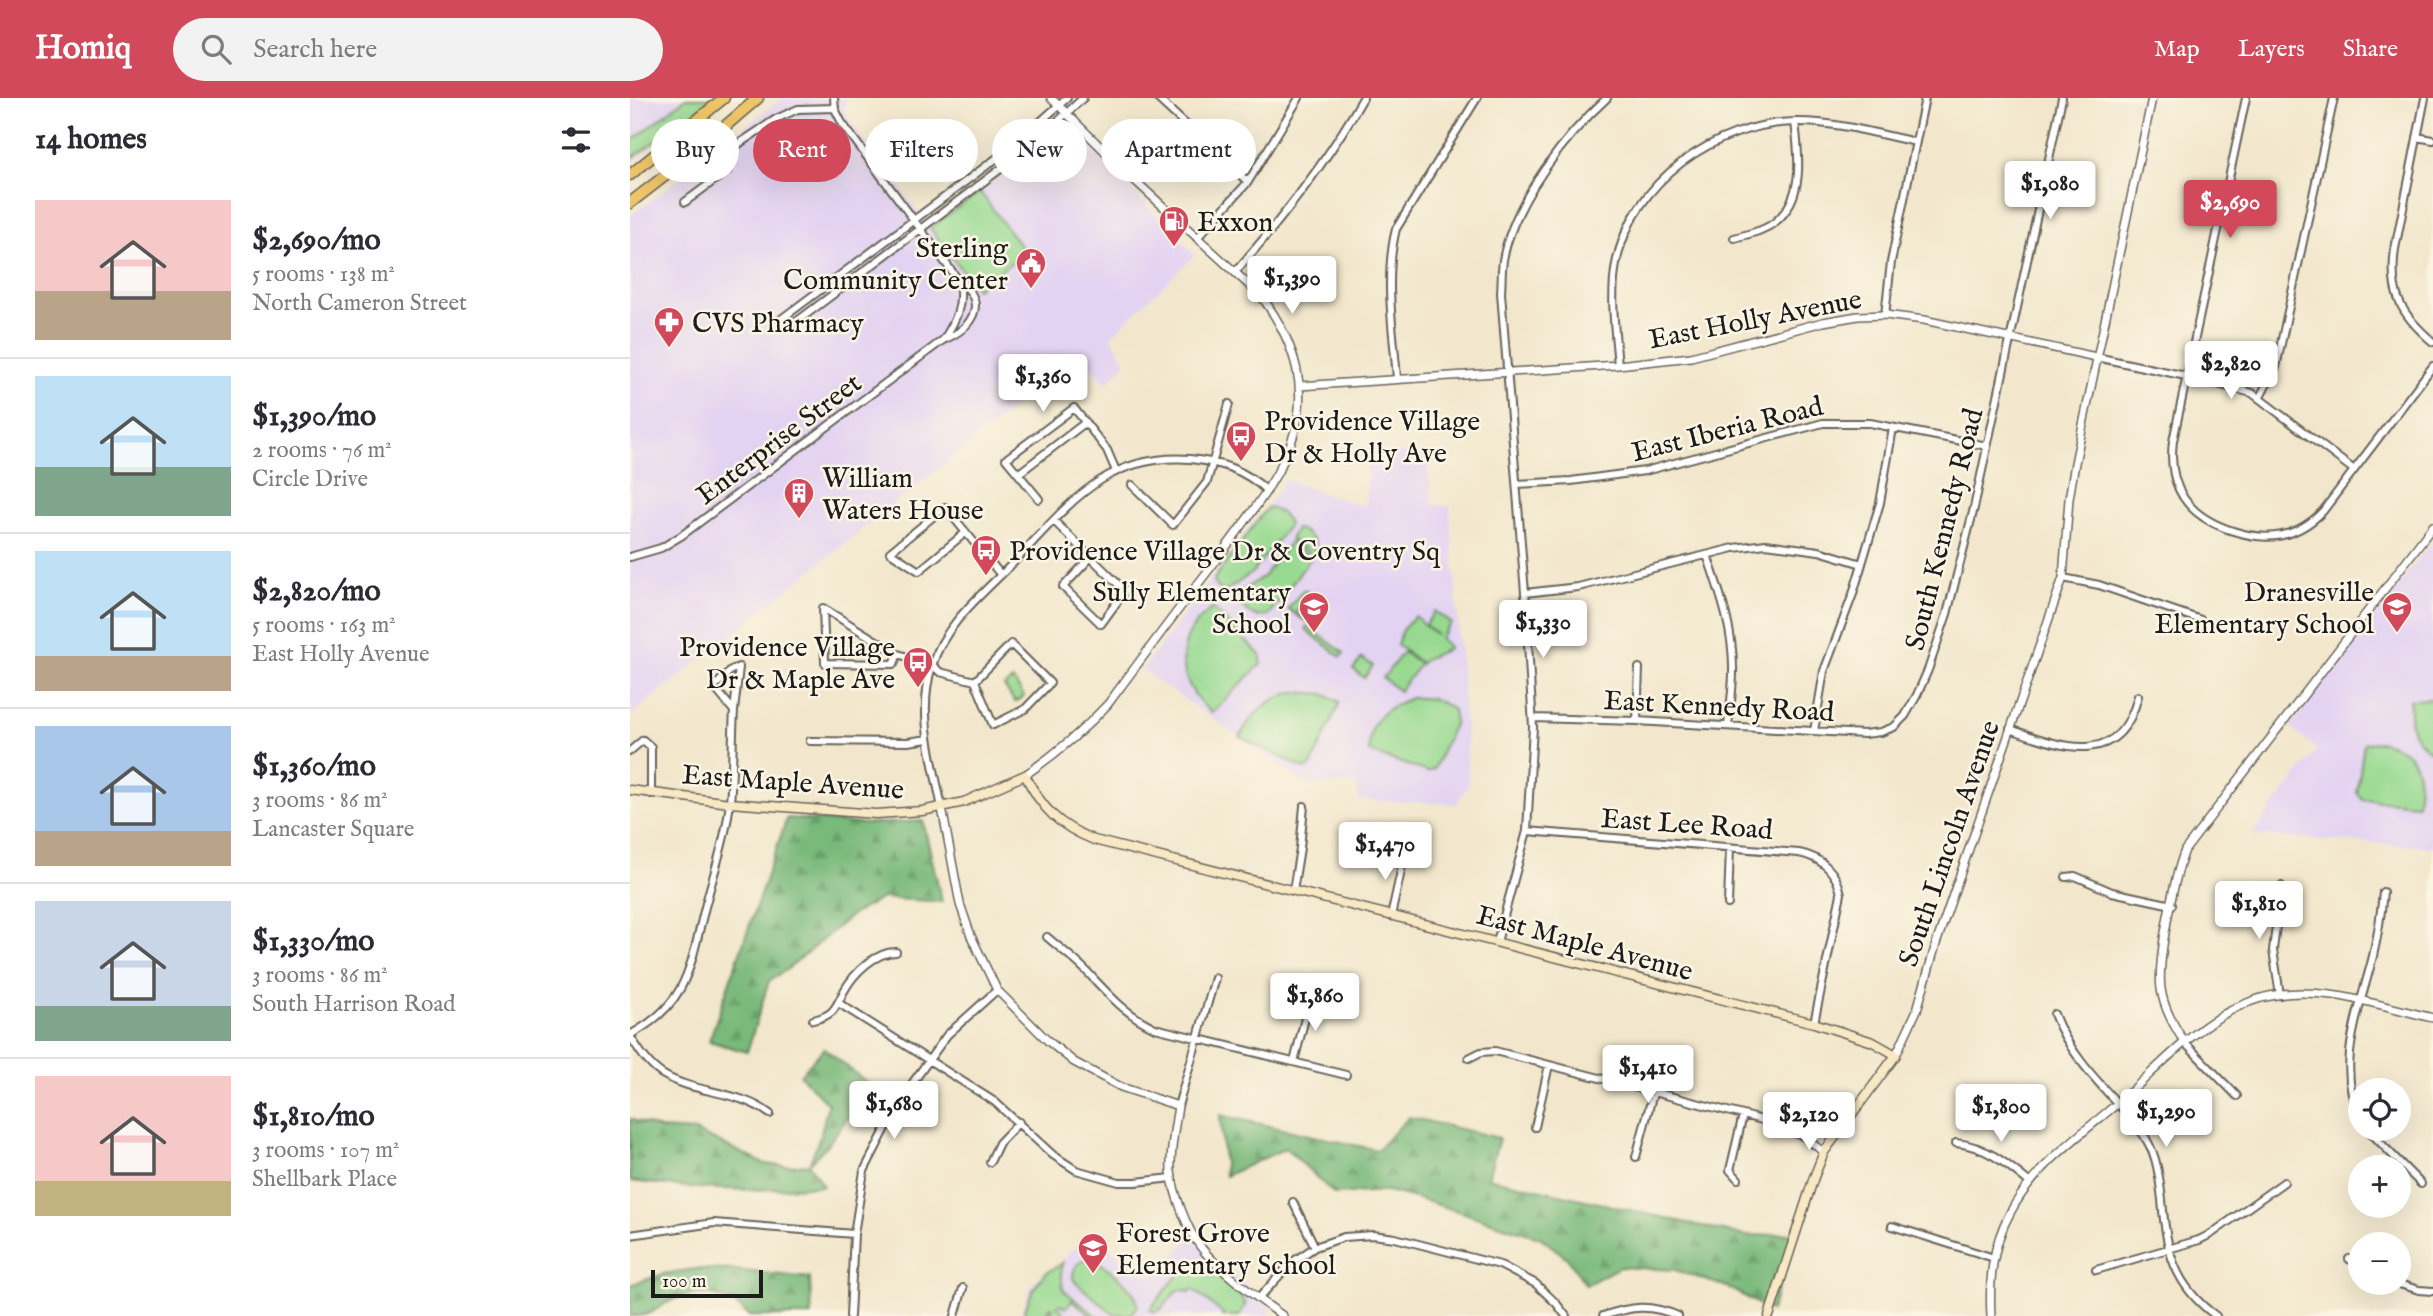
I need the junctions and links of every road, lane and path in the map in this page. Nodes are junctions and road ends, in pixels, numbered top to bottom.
1 (724, 98) edge
2 (758, 98) edge
3 (834, 98) edge
4 (1051, 98) edge
5 (1067, 98) edge
6 (1083, 98) edge
7 (1298, 98) edge
8 (1363, 98) edge
9 (1477, 98) edge
10 (1607, 98) edge
11 (1925, 98) edge
12 (2062, 98) edge
13 (2152, 98) edge
14 (2246, 98) edge
15 (2334, 98) edge
16 (2425, 98) edge
17 (1161, 99) edge
18 (1059, 106) junction
19 (835, 108) junction
20 (1066, 114) junction
21 (1179, 119) edge
22 (1795, 122) junction
23 (2417, 137) junction
24 (2433, 140) edge
25 (1916, 142) junction
26 (1256, 169) edge
27 (630, 175) edge
28 (1248, 182) edge
29 (685, 202) dead end
30 (630, 203) edge
31 (914, 219) junction
32 (922, 230) junction
33 (1197, 238) junction
34 (1734, 238) dead end
35 (1236, 271) junction
36 (959, 281) junction
37 (1885, 315) junction
38 (780, 320) dead end
39 (788, 328) dead end
40 (2011, 339) junction
41 (943, 340) junction
42 (2433, 342) edge
43 (2096, 357) junction
44 (1618, 365) junction
45 (2433, 366) edge
46 (1508, 370) junction
47 (2186, 376) junction
48 (1397, 379) junction
49 (1299, 386) junction
50 (2260, 397) junction
51 (1228, 404) dead end
52 (1086, 422) junction
53 (1893, 428) junction
54 (1987, 446) junction
55 (1213, 462) junction
56 (2354, 470) junction
57 (1116, 471) junction
58 (1018, 474) junction
59 (1517, 484) junction
60 (1132, 485) dead end
61 (1267, 491) junction
62 (1038, 499) dead end
63 (1054, 521) junction
64 (2433, 526) edge
65 (965, 533) junction
66 (1707, 555) junction
67 (630, 556) edge
68 (1091, 557) junction
69 (1862, 564) junction
70 (1001, 575) junction
71 (2063, 578) junction
72 (1525, 593) junction
73 (2201, 620) dead end
74 (898, 654) junction
75 (932, 665) junction
76 (1639, 668) dead end
77 (975, 681) junction
78 (2138, 696) dead end
79 (734, 711) junction
80 (1533, 718) junction
81 (1637, 721) junction
82 (1899, 722) joint
83 (1728, 726) junction
84 (2010, 729) junction
85 (1814, 731) junction
86 (928, 739) junction
87 (810, 741) dead end
88 (630, 751) edge
89 (1025, 775) junction
90 (630, 790) edge
91 (651, 794) junction
92 (730, 803) junction
93 (1304, 806) dead end
94 (942, 808) junction
95 (1527, 831) junction
96 (1730, 847) junction
97 (1405, 853) dead end
98 (2066, 877) dead end
99 (2281, 886) dead end
100 (1293, 891) junction
101 (2383, 892) dead end
102 (1728, 904) dead end
103 (2172, 905) junction
104 (1391, 916) junction
105 (1047, 937) dead end
106 (1497, 942) junction
107 (896, 951) dead end
108 (1214, 978) dead end
109 (997, 990) junction
110 (2280, 995) junction
111 (1310, 998) dead end
112 (2361, 1000) junction
113 (840, 1004) junction
114 (2054, 1014) dead end
115 (2433, 1018) edge
116 (813, 1020) dead end
117 (1814, 1023) junction
118 (630, 1036) edge
119 (1197, 1039) junction
120 (2185, 1043) junction
121 (1896, 1055) junction
122 (1469, 1058) dead end
123 (930, 1061) junction
124 (1294, 1062) junction
125 (1549, 1065) junction
126 (1346, 1075) dead end
127 (2348, 1078) edge
128 (1653, 1093) junction
129 (2237, 1096) dead end
130 (2118, 1103) junction
131 (1178, 1106) junction
132 (770, 1114) dead end
133 (1742, 1115) junction
134 (1019, 1122) junction
135 (1535, 1127) dead end
136 (2379, 1141) edge
137 (1956, 1143) dead end
138 (1824, 1152) junction
139 (1636, 1157) dead end
140 (990, 1161) dead end
141 (1172, 1178) junction
142 (1738, 1179) dead end
143 (2284, 1182) dead end
144 (2030, 1183) junction
145 (2421, 1184) dead end
146 (1293, 1202) dead end
147 (1892, 1226) dead end
148 (854, 1234) junction
149 (630, 1235) edge
150 (1315, 1247) junction
151 (2168, 1249) junction
152 (1994, 1258) junction
153 (2096, 1270) dead end
154 (963, 1288) dead end
155 (2411, 1288) edge
156 (2433, 1291) edge
157 (1259, 1297) junction
158 (850, 1316) edge
159 (955, 1316) edge
160 (1283, 1316) edge
161 (1566, 1316) edge
162 (1603, 1316) edge
163 (1678, 1316) edge
164 (1769, 1316) edge
165 (1991, 1316) edge
166 (2216, 1316) edge

1 - 27 main road
2 - 30 main road
3 - 19 street
4 - 18 street
5 - 18 street
6 - 20 street
7 - 26 street
8 - 35 street
9 - 48 street
10 - 46 street
11 - 25 street
12 - 40 street, South Kennedy Road
13 - 43 street, South Lincoln Avenue
14 - 47 street
15 - 50 street
16 - 23 street
17 - 21 street
18 - 20 street
18 - 31 street
19 - 29 street
19 - 31 street, Enterprise Street
20 - 32 street
20 - 33 street
22 - 25 street
22 - 34 street
22 - 44 street
23 - 24 street
23 - 42 street
25 - 37 street
28 - 33 street
31 - 32 street, Enterprise Street
31 - 38 street
32 - 36 street, Enterprise Street
32 - 39 street
33 - 35 street
35 - 49 street
36 - 41 street, Enterprise Street
36 - 41 street, Enterprise Street
37 - 40 street, East Holly Avenue
37 - 44 street, East Holly Avenue
40 - 43 street, East Holly Avenue
40 - 54 street, South Kennedy Road
41 - 67 street, Enterprise Street
43 - 47 street, East Holly Avenue
43 - 71 street, South Lincoln Avenue
44 - 46 street, East Holly Avenue
45 - 56 street
46 - 48 street, East Holly Avenue
46 - 59 street
47 - 50 street, East Holly Avenue
47 - 56 street
48 - 49 street, East Holly Avenue
49 - 61 street
50 - 56 street, East Holly Avenue
51 - 55 street
52 - 57 street
52 - 58 street
52 - 58 street
53 - 54 street, East Iberia Road
53 - 59 street, East Iberia Road
53 - 69 street
54 - 82 street, South Kennedy Road
55 - 57 street
55 - 60 street
55 - 61 street
57 - 63 street
58 - 62 street
59 - 72 street
61 - 89 street
63 - 68 street
63 - 70 street
64 - 103 street
65 - 65 street
65 - 70 street
66 - 69 street
66 - 72 street
66 - 83 street
68 - 68 street
69 - 85 street
70 - 75 street
71 - 73 street
71 - 84 street, South Lincoln Avenue
72 - 80 street
74 - 74 street
74 - 75 street
75 - 77 street
75 - 86 street
76 - 81 street
77 - 77 street
78 - 84 street
79 - 79 street
79 - 92 street
80 - 81 street, East Kennedy Road
80 - 95 street
81 - 83 street, East Kennedy Road
82 - 85 street, East Kennedy Road
83 - 85 street, East Kennedy Road
84 - 121 street, South Lincoln Avenue
86 - 87 street
86 - 94 street
88 - 91 street
89 - 94 main road, East Maple Avenue
89 - 100 main road, East Maple Avenue
90 - 91 main road, East Maple Avenue
91 - 92 main road, East Maple Avenue
92 - 94 main road, East Maple Avenue
92 - 118 street
93 - 100 street
94 - 109 street
95 - 96 street, East Lee Road
95 - 106 street
96 - 102 street
96 - 117 street, East Lee Road
97 - 104 street
98 - 103 street
99 - 110 street
100 - 104 main road, East Maple Avenue
101 - 112 street
103 - 120 street
104 - 106 main road, East Maple Avenue
105 - 119 street
106 - 117 main road, East Maple Avenue
107 - 113 street
108 - 119 street
109 - 123 street
109 - 131 street
110 - 112 street
110 - 120 street
111 - 124 street
112 - 115 street
112 - 127 street
113 - 116 street
113 - 123 street
114 - 130 street
117 - 121 main road, East Maple Avenue
118 - 132 street
119 - 124 street
119 - 131 street
120 - 129 street
120 - 130 street
121 - 138 main road, South Lincoln Avenue
122 - 125 street
123 - 134 street
123 - 148 street
124 - 126 street
125 - 128 street
125 - 135 street
128 - 133 street
128 - 139 street
130 - 144 street
130 - 151 street
131 - 141 street
133 - 138 street
133 - 142 street
134 - 140 street
134 - 141 street
136 - 145 street
137 - 144 street
138 - 164 main road, South Lincoln Avenue
141 - 157 street
143 - 151 street
144 - 152 street
146 - 150 street
147 - 152 street
148 - 149 street
148 - 158 street
150 - 157 street
150 - 161 street
151 - 153 street
151 - 166 street
152 - 165 street
154 - 159 street
155 - 156 street
157 - 160 street
162 - 163 street

